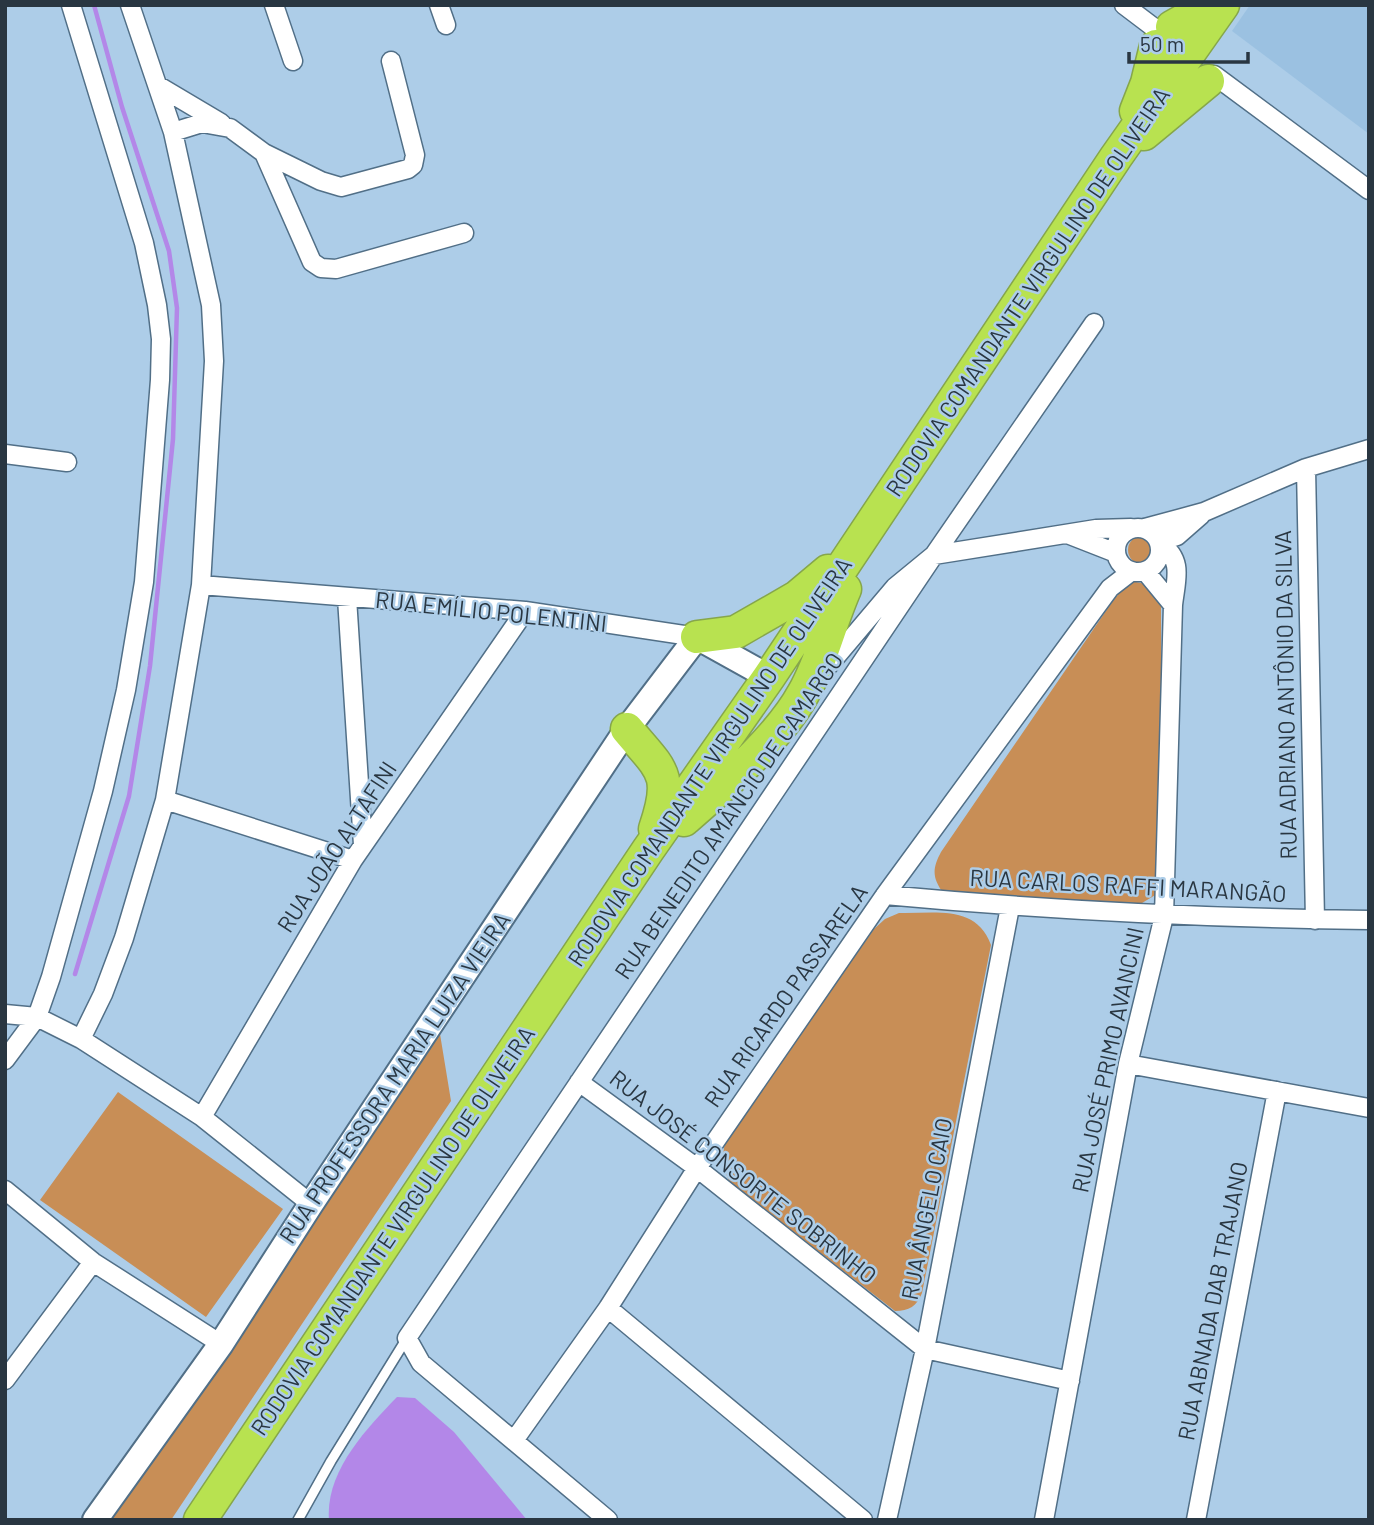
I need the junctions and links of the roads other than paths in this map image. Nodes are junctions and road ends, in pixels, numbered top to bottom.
1 (71, 5) edge
2 (130, 5) edge
3 (274, 5) edge
4 (439, 5) edge
5 (1124, 5) edge
6 (1223, 5) edge
7 (1229, 5) edge
8 (446, 25) dead end
9 (1163, 35) junction
10 (1211, 50) edge
11 (293, 61) dead end
12 (391, 61) dead end
13 (1173, 75) junction
14 (157, 85) junction
15 (230, 128) junction
16 (173, 132) junction
17 (264, 153) junction
18 (1116, 158) junction
19 (1369, 190) edge
20 (464, 233) dead end
21 (1094, 323) dead end
22 (1369, 449) edge
23 (5, 454) edge
24 (67, 462) dead end
25 (1306, 468) junction
26 (1204, 512) junction
27 (873, 524) junction
28 (1138, 528) junction
29 (1070, 535) junction
30 (1160, 543) junction
31 (933, 555) junction
32 (1116, 555) junction
33 (1139, 571) junction
34 (201, 585) junction
35 (1110, 588) junction
36 (346, 598) junction
37 (1173, 605) junction
38 (525, 611) junction
39 (697, 637) junction
40 (769, 677) junction
41 (802, 696) junction
42 (627, 729) junction
43 (165, 800) junction
44 (363, 845) junction
45 (648, 850) junction
46 (353, 860) junction
47 (886, 895) junction
48 (1010, 907) junction
49 (1164, 916) junction
50 (1315, 920) junction
51 (1369, 920) edge
52 (5, 1014) edge
53 (37, 1017) junction
54 (81, 1040) junction
55 (5, 1060) edge
56 (1128, 1064) junction
57 (579, 1082) junction
58 (1278, 1091) junction
59 (1369, 1108) edge
60 (202, 1117) junction
61 (697, 1168) junction
62 (5, 1190) edge
63 (311, 1204) junction
64 (93, 1262) junction
65 (608, 1308) junction
66 (407, 1338) junction
67 (221, 1344) junction
68 (925, 1349) junction
69 (5, 1380) edge
70 (1070, 1381) junction
71 (515, 1440) junction
72 (237, 1464) junction
73 (95, 1520) edge
74 (192, 1520) edge
75 (200, 1520) edge
76 (205, 1520) edge
77 (298, 1520) edge
78 (608, 1520) edge
79 (863, 1520) edge
80 (887, 1520) edge
81 (1044, 1520) edge
82 (1196, 1520) edge

1 - 53 street
2 - 14 street
3 - 11 street
4 - 8 street
5 - 9 street
6 - 10 highway, RODOVIA COMANDANTE VIRGULINO DE OLIVEIRA
7 - 10 highway
9 - 10 highway
9 - 13 street
9 - 18 highway
10 - 13 highway, RODOVIA COMANDANTE VIRGULINO DE OLIVEIRA
10 - 13 street
10 - 18 highway
10 - 19 street
12 - 17 street
13 - 18 highway, RODOVIA COMANDANTE VIRGULINO DE OLIVEIRA
14 - 15 street
14 - 16 street
15 - 16 street
15 - 17 street
16 - 34 street
17 - 20 street
18 - 27 highway, RODOVIA COMANDANTE VIRGULINO DE OLIVEIRA
21 - 31 street, RUA BENEDITO AMÂNCIO DE CAMARGO
22 - 25 street
23 - 24 street
25 - 26 street
25 - 50 street, RUA ADRIANO ANTÔNIO DA SILVA
26 - 28 street
26 - 30 street
27 - 39 highway
27 - 40 highway, RODOVIA COMANDANTE VIRGULINO DE OLIVEIRA
27 - 41 highway
28 - 29 street
28 - 30 street
28 - 32 street
29 - 31 street
29 - 32 street
30 - 33 street
30 - 37 street, RUA JOSÉ PRIMO AVANCINI
31 - 41 street
31 - 57 street, RUA BENEDITO AMÂNCIO DE CAMARGO
32 - 33 street
32 - 35 street, RUA RICARDO PASSARELA
33 - 35 street, RUA RICARDO PASSARELA
33 - 37 street
34 - 36 street, RUA EMÍLIO POLENTINI
34 - 43 street
35 - 47 street, RUA RICARDO PASSARELA
36 - 38 street, RUA EMÍLIO POLENTINI
36 - 44 street
37 - 49 street, RUA JOSÉ PRIMO AVANCINI
38 - 39 street, RUA EMÍLIO POLENTINI
38 - 44 street, RUA JOÃO ALTAFINI
39 - 40 street, RUA EMÍLIO POLENTINI
39 - 42 street, RUA PROFESSORA MARIA LUIZA VIEIRA
40 - 41 highway
40 - 45 highway, RODOVIA COMANDANTE VIRGULINO DE OLIVEIRA
41 - 45 highway
42 - 45 highway
42 - 63 street, RUA PROFESSORA MARIA LUIZA VIEIRA
43 - 46 street
43 - 54 street
44 - 46 street, RUA JOÃO ALTAFINI
45 - 72 highway, RODOVIA COMANDANTE VIRGULINO DE OLIVEIRA
46 - 60 street, RUA JOÃO ALTAFINI
47 - 48 street, RUA CARLOS RAFFI MARANGÃO
47 - 61 street, RUA RICARDO PASSARELA
48 - 49 street, RUA CARLOS RAFFI MARANGÃO
48 - 68 street, RUA ÂNGELO CAIO
49 - 50 street, RUA CARLOS RAFFI MARANGÃO
49 - 56 street, RUA JOSÉ PRIMO AVANCINI
50 - 51 street, RUA CARLOS RAFFI MARANGÃO
52 - 53 street
53 - 54 street
53 - 55 street
54 - 60 street
56 - 58 street
56 - 70 street, RUA JOSÉ PRIMO AVANCINI
57 - 61 street, RUA JOSÉ CONSORTE SOBRINHO
57 - 66 street, RUA BENEDITO AMÂNCIO DE CAMARGO
58 - 59 street
58 - 82 street, RUA ABNADA DAB TRAJANO
60 - 63 street
61 - 65 street, RUA RICARDO PASSARELA
61 - 68 street, RUA JOSÉ CONSORTE SOBRINHO
62 - 64 street
63 - 67 street, RUA PROFESSORA MARIA LUIZA VIEIRA
64 - 67 street
64 - 69 street
65 - 71 street, RUA RICARDO PASSARELA
65 - 79 street
66 - 71 street
66 - 77 lane
67 - 73 street, RUA PROFESSORA MARIA LUIZA VIEIRA
68 - 70 street, RUA JOSÉ CONSORTE SOBRINHO
68 - 80 street, RUA ÂNGELO CAIO
70 - 81 street, RUA JOSÉ PRIMO AVANCINI
71 - 78 street
72 - 74 highway
72 - 75 highway, RODOVIA COMANDANTE VIRGULINO DE OLIVEIRA
72 - 76 highway

